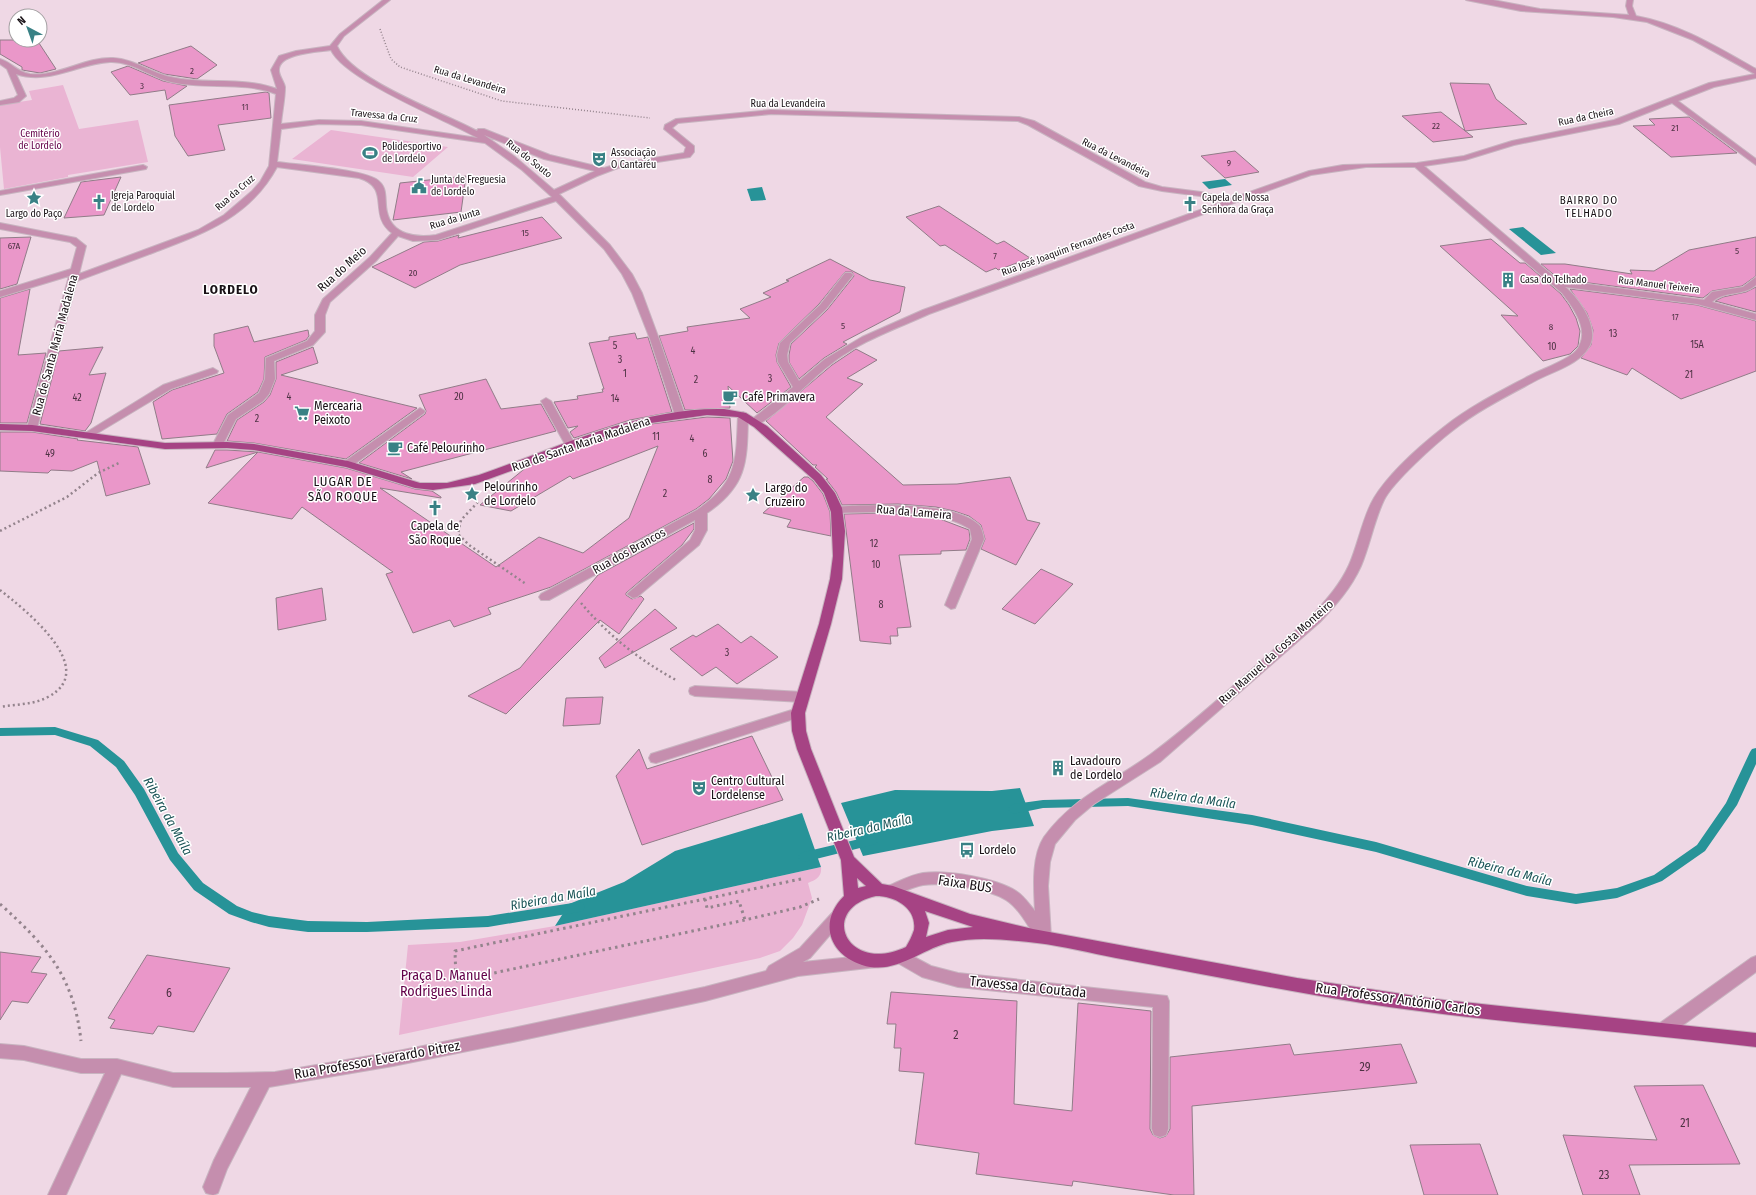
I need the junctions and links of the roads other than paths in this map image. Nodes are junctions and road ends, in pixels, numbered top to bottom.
1 (386, 0) edge
2 (1470, 0) edge
3 (1486, 0) edge
4 (1630, 0) edge
5 (1498, 4) junction
6 (1633, 17) junction
7 (333, 48) junction
8 (0, 61) edge
9 (10, 70) junction
10 (1756, 72) edge
11 (1756, 76) edge
12 (280, 93) junction
13 (1673, 100) junction
14 (0, 103) edge
15 (676, 121) joint
16 (454, 122) junction
17 (277, 127) junction
18 (489, 142) junction
19 (1756, 163) edge
20 (274, 164) junction
21 (1417, 165) junction
22 (143, 167) dead end
23 (602, 170) junction
24 (0, 193) edge
25 (556, 195) junction
26 (1230, 202) junction
27 (0, 226) edge
28 (397, 232) junction
29 (74, 275) junction
30 (848, 275) dead end
31 (1756, 280) edge
32 (1558, 283) junction
33 (0, 294) edge
34 (1706, 303) junction
35 (1756, 317) edge
36 (213, 371) dead end
37 (798, 387) junction
38 (546, 401) dead end
39 (420, 411) dead end
40 (680, 414) junction
41 (743, 415) junction
42 (755, 422) junction
43 (0, 428) edge
44 (32, 428) junction
45 (87, 435) junction
46 (217, 446) junction
47 (571, 446) junction
48 (348, 464) junction
49 (837, 510) junction
50 (701, 512) junction
51 (632, 594) dead end
52 (545, 597) road end
53 (951, 605) dead end
54 (695, 691) road end
55 (802, 697) junction
56 (798, 713) junction
57 (656, 758) dead end
58 (848, 860) junction
59 (891, 892) junction
60 (852, 898) junction
61 (836, 917) junction
62 (1043, 937) junction
63 (906, 954) junction
64 (872, 962) junction
65 (1756, 962) edge
66 (751, 981) junction
67 (1666, 1028) junction
68 (1756, 1040) edge
69 (0, 1051) edge
70 (118, 1066) junction
71 (264, 1079) junction
72 (1160, 1129) dead end
73 (212, 1187) dead end
74 (57, 1195) edge

1 - 7 street
2 - 5 street
3 - 5 street
4 - 6 street
5 - 6 street
6 - 10 street
7 - 12 street, Rua da Cruz
7 - 16 street, Rua do Souto
8 - 9 street
9 - 12 street
9 - 14 street
11 - 13 street, Rua da Cheira
12 - 17 street, Rua da Cruz
13 - 19 street
13 - 21 street, Rua da Cheira
15 - 23 street, Rua da Junta
15 - 26 street, Rua da Levandeira
16 - 18 street, Rua do Souto
16 - 23 street
17 - 18 street, Travessa da Cruz
17 - 20 street, Rua da Cruz
18 - 25 street, Rua do Souto
20 - 28 street, Rua da Junta
20 - 29 street, Rua da Cruz
21 - 26 street, Rua José Joaquim Fernandes Costa
21 - 32 street, Rua Manuel da Costa Monteiro
22 - 24 street
23 - 25 street, Rua da Junta
25 - 28 street, Rua da Junta
25 - 40 street, Rua do Souto
26 - 37 street, Rua José Joaquim Fernandes Costa
27 - 29 street, Rua de Santa Maria Madalena
28 - 46 street, Rua do Meio
29 - 33 street, Rua da Cruz
29 - 44 street, Rua de Santa Maria Madalena
30 - 37 street
31 - 34 street
32 - 34 street, Rua Manuel Teixeira
32 - 62 street, Rua Manuel da Costa Monteiro
34 - 35 street, Rua Manuel Teixeira
36 - 45 street
37 - 42 street, Rua José Joaquim Fernandes Costa
38 - 47 street
39 - 48 street
40 - 41 main road, Rua de Santa Maria Madalena
40 - 47 main road, Rua de Santa Maria Madalena
41 - 42 main road, Rua de Santa Maria Madalena
41 - 50 street, Rua dos Brancos
42 - 49 main road, Rua de Santa Maria Madalena
43 - 44 main road
44 - 45 main road, Rua de Santa Maria Madalena
45 - 46 main road, Rua de Santa Maria Madalena
46 - 48 main road, Rua de Santa Maria Madalena
47 - 48 main road, Rua de Santa Maria Madalena
49 - 53 street, Rua da Lameira
49 - 55 main road, Rua de Santa Maria Madalena
50 - 51 street
50 - 52 street, Rua dos Brancos
54 - 55 street
55 - 56 main road, Rua de Santa Maria Madalena
56 - 57 street
56 - 58 main road, Rua de Santa Maria Madalena
58 - 59 main road
58 - 60 main road
59 - 60 main road
59 - 62 main road
59 - 62 street, Faixa BUS
59 - 63 main road
60 - 61 main road
61 - 64 main road
61 - 66 street
62 - 63 main road
62 - 67 main road, Rua Professor António Carlos
63 - 64 main road
63 - 72 street, Travessa da Coutada
64 - 66 street
65 - 67 street
66 - 71 street, Rua Professor Everardo Pitrez
67 - 68 main road, Rua Professor António Carlos
69 - 70 street, Rua Professor Everardo Pitrez
70 - 71 street, Rua Professor Everardo Pitrez
70 - 74 street
71 - 73 street

